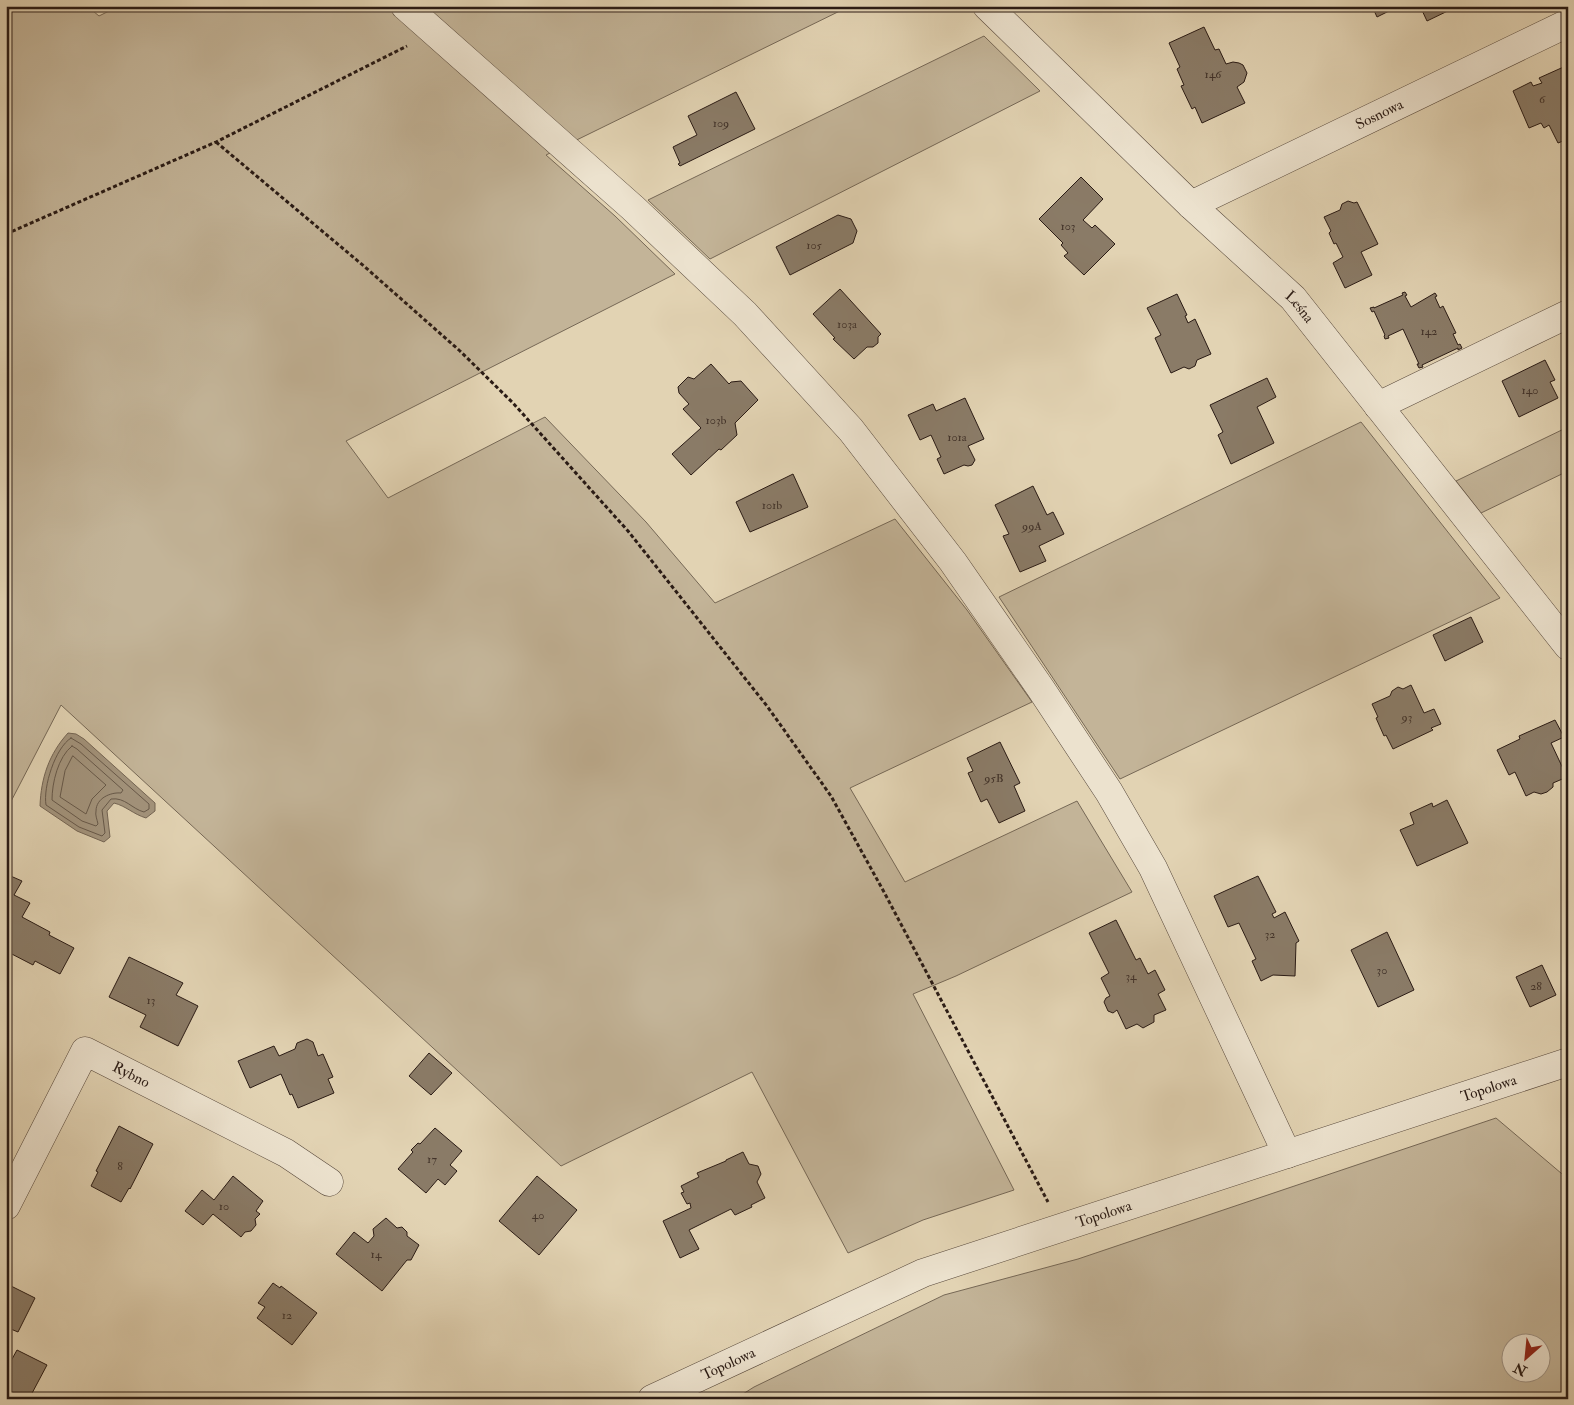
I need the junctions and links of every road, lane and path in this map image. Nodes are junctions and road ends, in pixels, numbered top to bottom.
1 (406, 6) edge
2 (987, 6) edge
3 (1568, 23) edge
4 (435, 32) junction
5 (216, 142) junction
6 (1191, 205) junction
7 (6, 234) edge
8 (1568, 314) edge
9 (1378, 406) junction
10 (1568, 646) edge
11 (1568, 1062) edge
12 (1287, 1154) junction
13 (329, 1182) dead end
14 (6, 1206) edge
15 (1061, 1228) junction
16 (652, 1399) edge

1 - 4 street
2 - 6 street, Leśna
3 - 6 street, Sosnowa
4 - 5 path
4 - 12 street
5 - 7 path
5 - 15 path
6 - 9 street, Leśna
8 - 9 street
9 - 10 street, Leśna
11 - 12 street, Topolowa
12 - 15 street, Topolowa
13 - 14 street, Rybno
15 - 16 street, Topolowa

